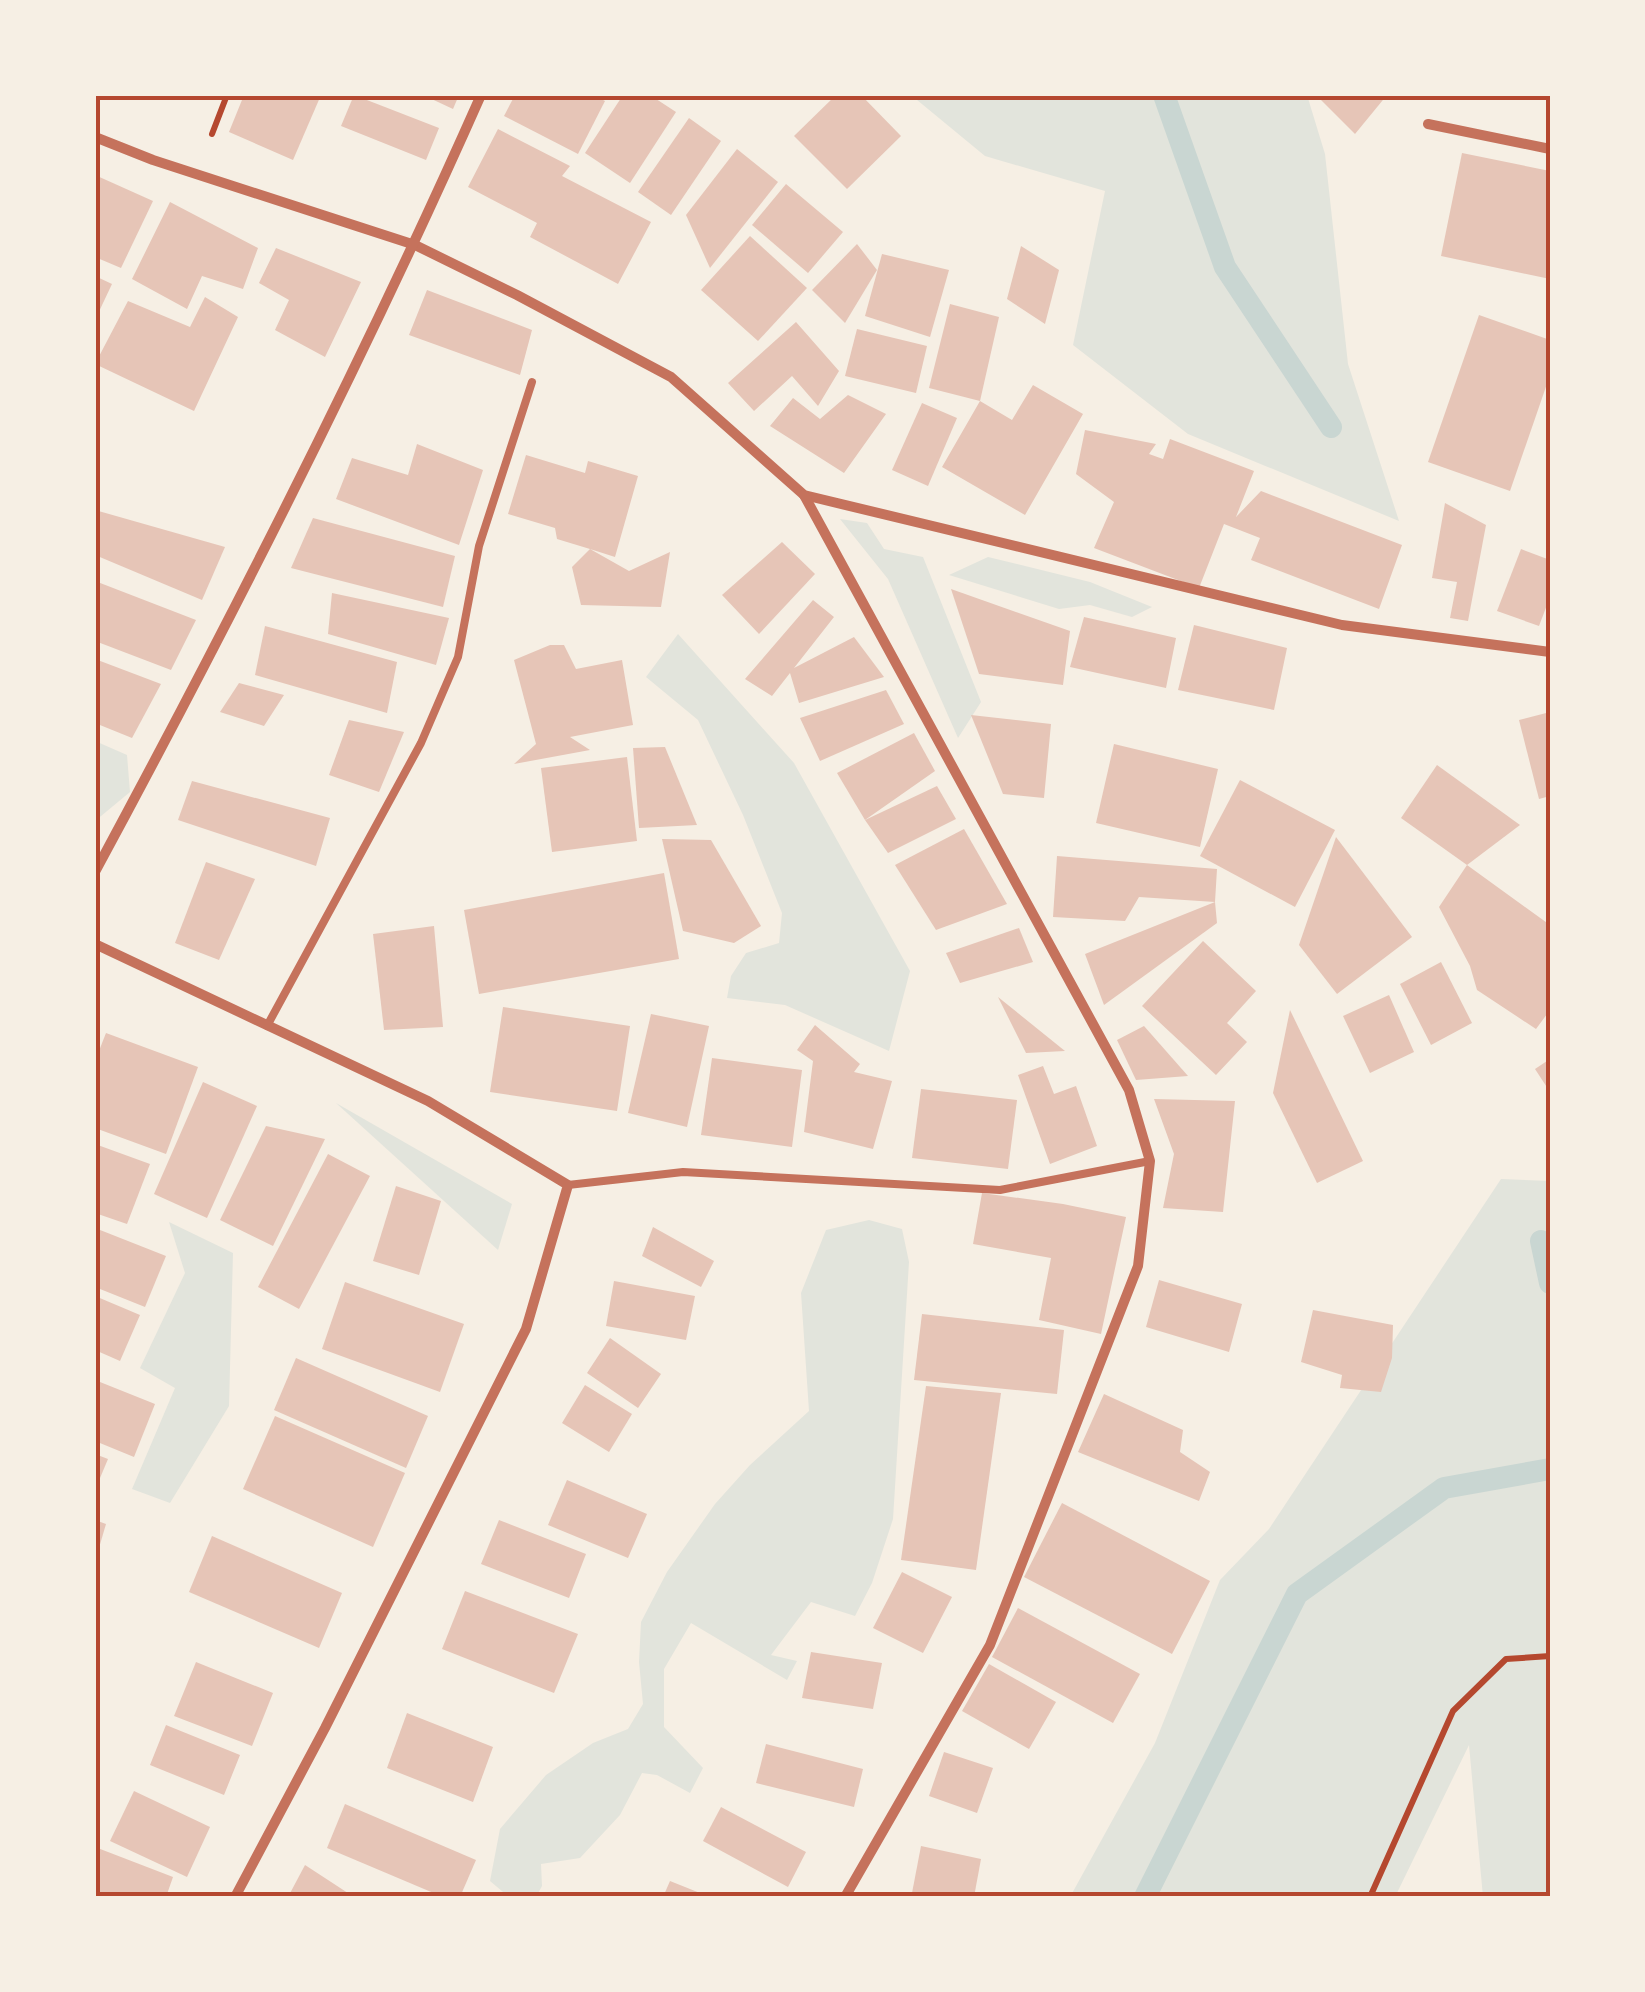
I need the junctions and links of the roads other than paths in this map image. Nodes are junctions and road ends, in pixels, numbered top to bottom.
1 (481, 95) edge
2 (1428, 124) dead end
3 (95, 137) edge
4 (1550, 148) edge
5 (414, 245) junction
6 (532, 382) dead end
7 (804, 496) junction
8 (1550, 652) edge
9 (95, 872) edge
10 (95, 944) edge
11 (267, 1026) junction
12 (1150, 1162) junction
13 (568, 1185) junction
14 (234, 1897) edge
15 (845, 1897) edge

1 - 5 street
2 - 4 street
3 - 5 street
5 - 7 street
5 - 9 street
6 - 11 lane
7 - 8 street
7 - 12 street
10 - 11 street
11 - 13 street
12 - 13 lane
12 - 15 street
13 - 14 street

